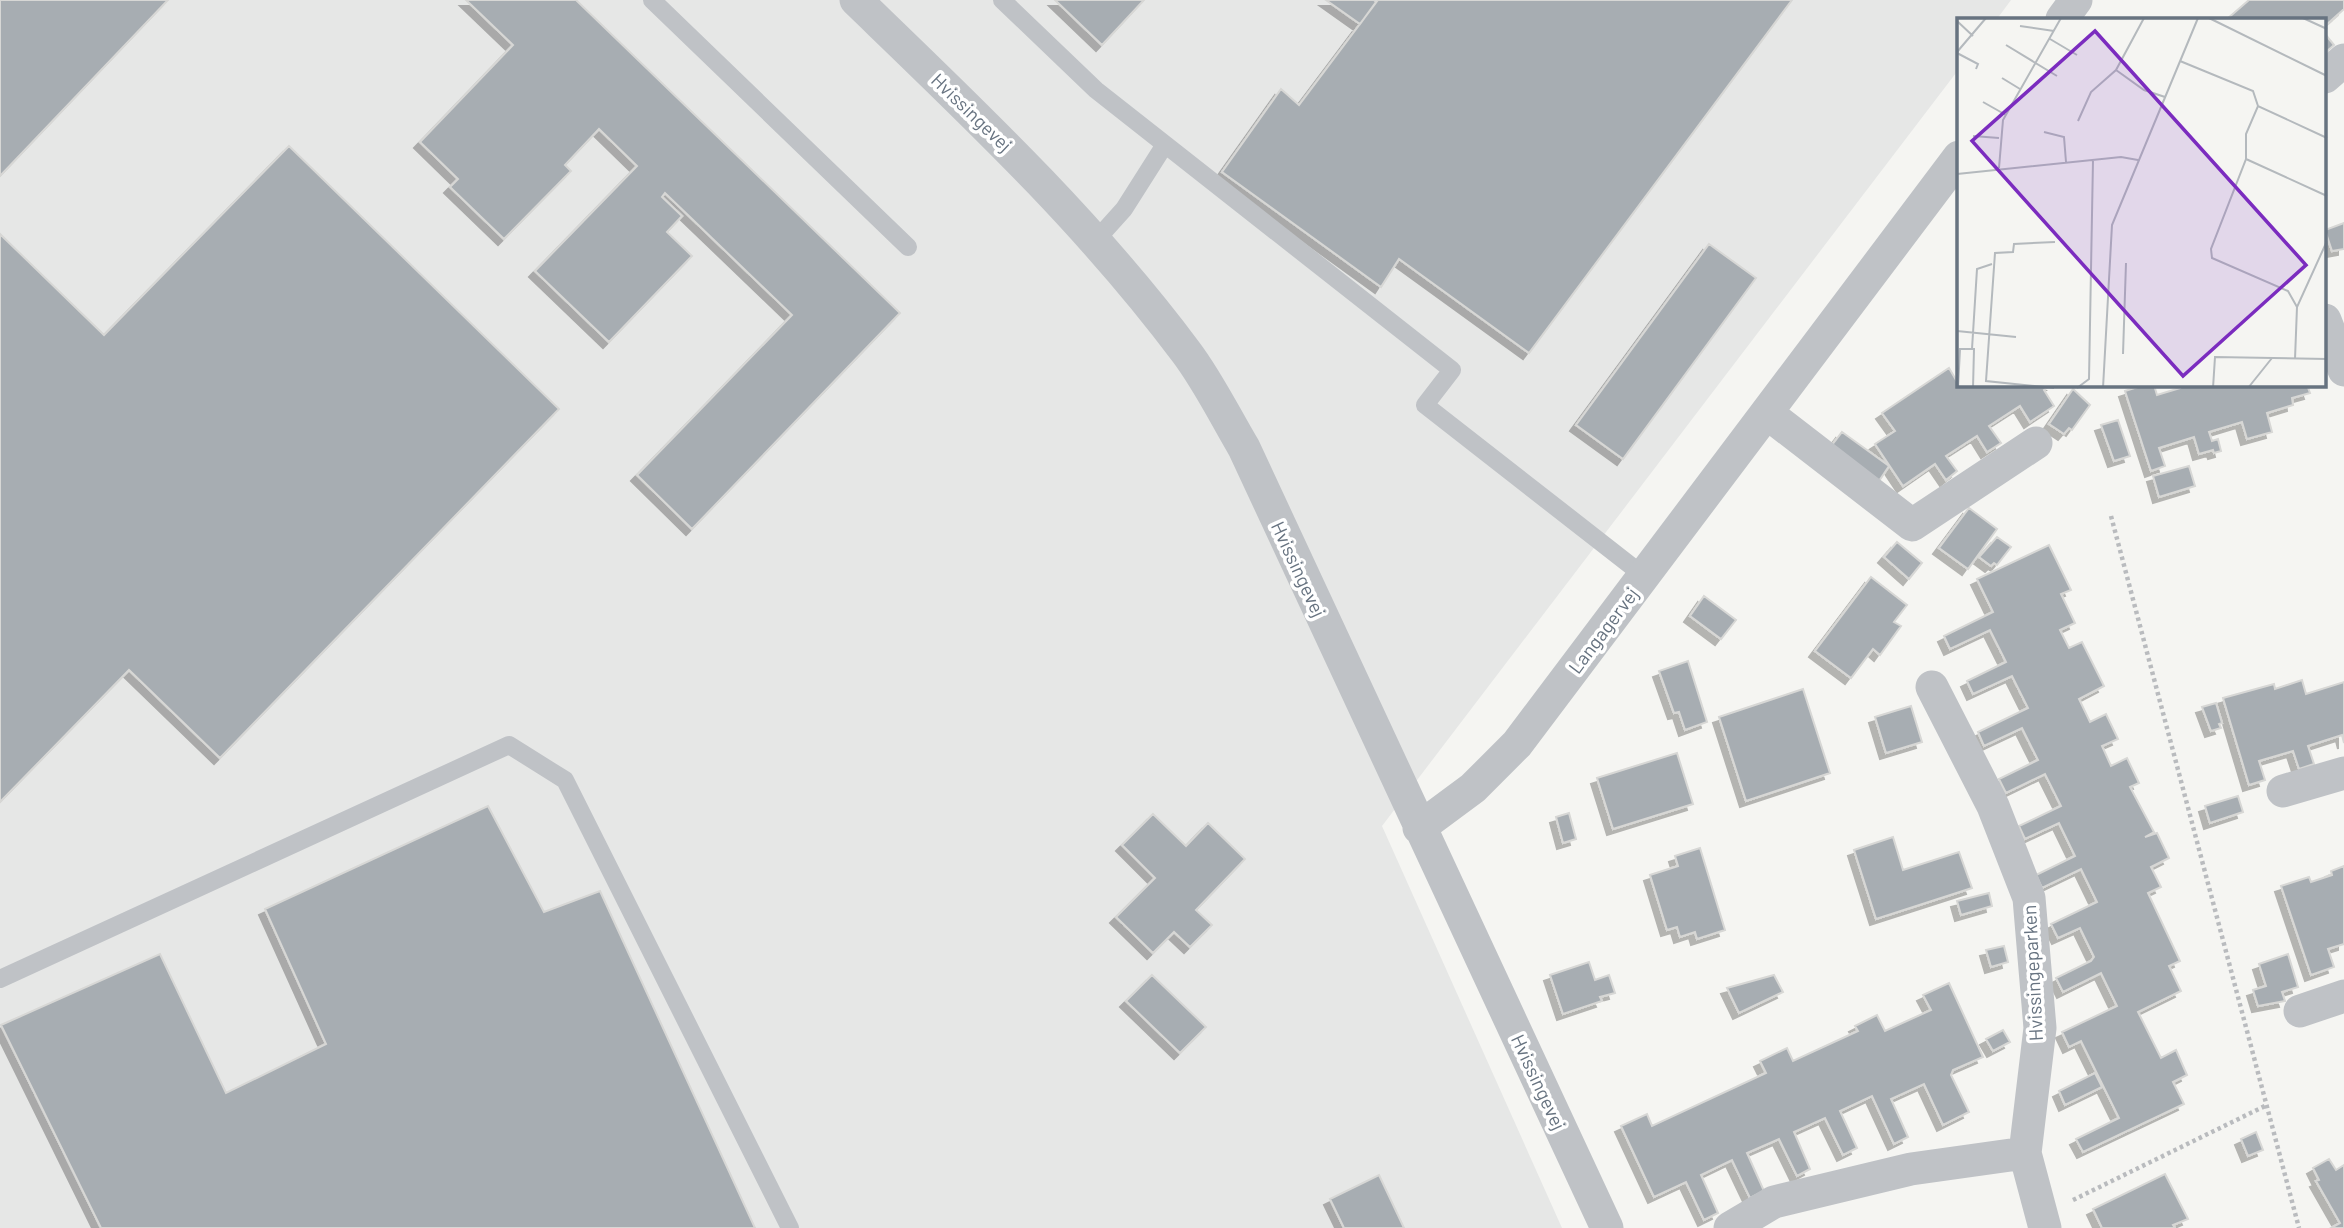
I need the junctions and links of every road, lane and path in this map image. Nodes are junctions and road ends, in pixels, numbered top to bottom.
1 (652, 0) edge
2 (856, 0) edge
3 (1003, 0) edge
4 (2076, 0) edge
5 (2064, 18) edge
6 (2344, 60) edge
7 (2326, 76) edge
8 (1164, 146) junction
9 (1957, 160) edge
10 (1097, 239) junction
11 (908, 247) dead end
12 (2344, 307) edge
13 (2326, 313) edge
14 (2326, 323) edge
15 (2344, 370) edge
16 (1767, 413) junction
17 (2036, 443) dead end
18 (2111, 516) dead end
19 (1644, 576) junction
20 (1932, 687) dead end
21 (2344, 773) edge
22 (2283, 791) dead end
23 (1419, 828) junction
24 (0, 979) edge
25 (2344, 996) edge
26 (2300, 1011) dead end
27 (2267, 1105) junction
28 (2025, 1153) junction
29 (2043, 1221) edge
30 (790, 1228) edge
31 (1608, 1228) edge
32 (1730, 1228) edge
33 (2299, 1228) edge

1 - 11 lane
2 - 10 street, Hvissingevej
3 - 8 lane
4 - 5 street
6 - 7 street
8 - 10 lane
8 - 19 lane
9 - 16 street, Langagervej
10 - 23 street, Hvissingevej
12 - 13 street
14 - 15 street
16 - 17 street
16 - 19 street, Langagervej
18 - 27 path
19 - 23 street, Langagervej
20 - 28 street, Hvissingeparken
21 - 22 street
23 - 31 street, Hvissingevej
24 - 30 lane
25 - 26 street
27 - 29 path
27 - 33 path
28 - 29 street, Hvissingeparken
28 - 32 street

